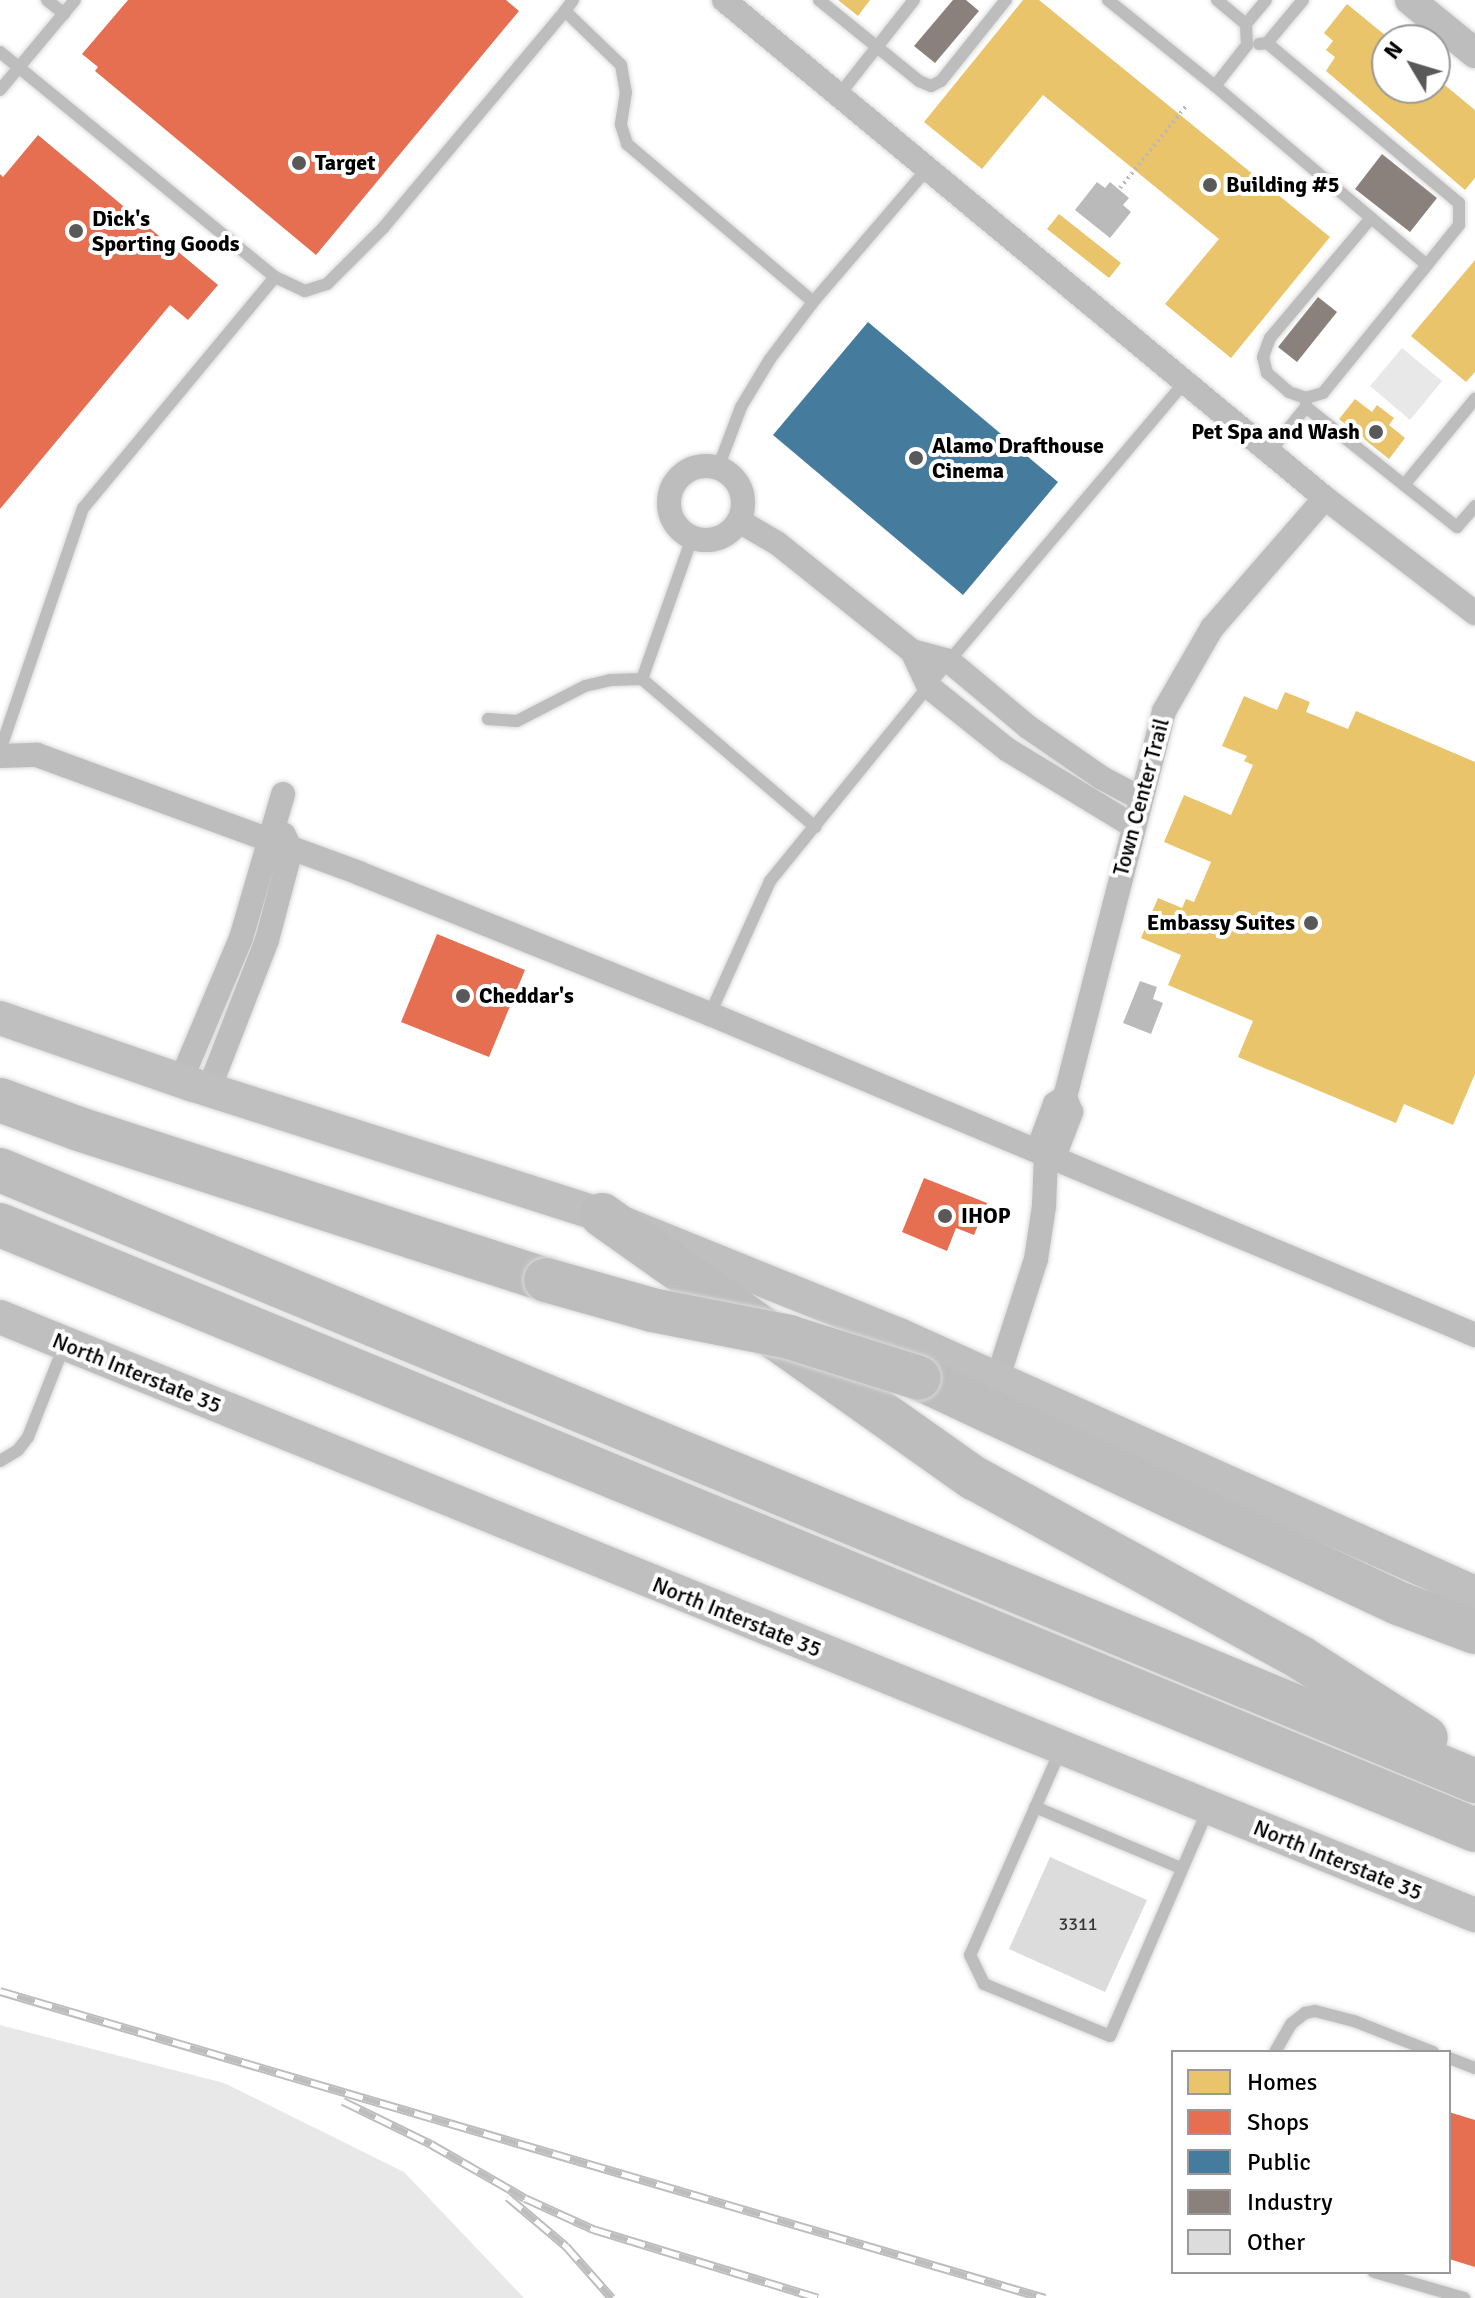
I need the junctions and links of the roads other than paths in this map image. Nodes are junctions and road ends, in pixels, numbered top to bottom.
1 (47, 0) edge
2 (75, 0) edge
3 (573, 0) edge
4 (724, 0) edge
5 (819, 0) edge
6 (914, 0) edge
7 (1006, 0) edge
8 (1108, 0) edge
9 (1217, 0) edge
10 (1266, 0) edge
11 (1303, 0) edge
12 (1410, 0) edge
13 (565, 11) junction
14 (64, 14) junction
15 (1246, 24) junction
16 (1267, 43) junction
17 (1247, 45) junction
18 (876, 46) junction
19 (0, 52) edge
20 (1475, 53) edge
21 (19, 67) junction
22 (1215, 86) junction
23 (0, 90) edge
24 (839, 95) junction
25 (928, 168) junction
26 (1371, 218) junction
27 (1427, 265) junction
28 (275, 277) junction
29 (813, 302) junction
30 (1185, 382) junction
31 (1475, 399) edge
32 (1306, 403) junction
33 (1270, 451) junction
34 (718, 468) junction
35 (1404, 485) junction
36 (1325, 498) junction
37 (1475, 506) edge
38 (739, 521) junction
39 (692, 538) junction
40 (1475, 613) edge
41 (912, 651) junction
42 (949, 661) junction
43 (642, 679) junction
44 (929, 687) junction
45 (488, 719) dead end
46 (1058, 748) junction
47 (0, 753) edge
48 (1043, 773) junction
49 (283, 794) dead end
50 (1140, 798) junction
51 (1133, 826) junction
52 (815, 827) junction
53 (272, 831) junction
54 (291, 850) junction
55 (710, 1014) junction
56 (0, 1018) edge
57 (195, 1084) junction
58 (0, 1100) edge
59 (1046, 1156) junction
60 (0, 1170) edge
61 (602, 1215) junction
62 (0, 1225) edge
63 (0, 1317) edge
64 (1475, 1335) edge
65 (65, 1343) junction
66 (997, 1380) junction
67 (0, 1461) edge
68 (1475, 1593) edge
69 (1475, 1632) edge
70 (1061, 1749) junction
71 (1475, 1770) edge
72 (1475, 1781) edge
73 (1035, 1807) junction
74 (1209, 1809) junction
75 (1475, 1830) edge
76 (1181, 1868) junction
77 (1475, 1915) edge
78 (1276, 2050) edge
79 (1428, 2050) edge
80 (1451, 2059) edge
81 (1475, 2068) edge
82 (1381, 2274) edge
83 (1464, 2298) edge

1 - 14 lane
2 - 14 lane
3 - 13 lane
4 - 24 street
5 - 18 lane
6 - 18 lane
7 - 18 lane
8 - 22 lane
9 - 15 lane
10 - 15 lane
11 - 16 lane
12 - 20 street
13 - 28 lane
13 - 29 lane
14 - 21 lane
15 - 17 lane
16 - 17 lane
16 - 27 lane
17 - 22 lane
18 - 24 lane
19 - 21 lane
21 - 23 lane
21 - 28 lane
22 - 26 lane
24 - 25 street
25 - 29 lane
25 - 30 street
26 - 27 lane
26 - 32 lane
27 - 32 lane
28 - 47 lane
29 - 34 lane
30 - 33 street
30 - 42 lane
31 - 35 lane
32 - 33 lane
32 - 35 lane
33 - 36 street
34 - 38 street
34 - 39 street
35 - 37 lane
36 - 40 street
36 - 50 street, Town Center Trail
38 - 39 street
38 - 41 street
39 - 43 lane
41 - 42 street
41 - 44 street
42 - 44 lane
42 - 46 street
43 - 45 lane
43 - 52 lane
44 - 48 street
44 - 52 lane
46 - 48 lane
46 - 50 street
47 - 53 street
48 - 51 street
49 - 53 street
50 - 51 street, Town Center Trail
51 - 59 street, Town Center Trail
52 - 55 lane
53 - 54 street
53 - 57 street
54 - 55 street
54 - 57 street
55 - 59 street
56 - 57 main road
57 - 61 main road
58 - 69 highway, bridge
59 - 64 street
59 - 66 street, Town Center Trail
60 - 72 highway
61 - 66 main road
61 - 71 highway
62 - 75 highway
63 - 65 main road, North Interstate 35
65 - 67 lane
65 - 70 main road, North Interstate 35
66 - 68 main road
70 - 73 lane
70 - 74 main road, North Interstate 35
73 - 76 lane
73 - 76 lane
74 - 76 lane
74 - 77 main road, North Interstate 35
78 - 79 lane
80 - 81 lane
82 - 83 lane

